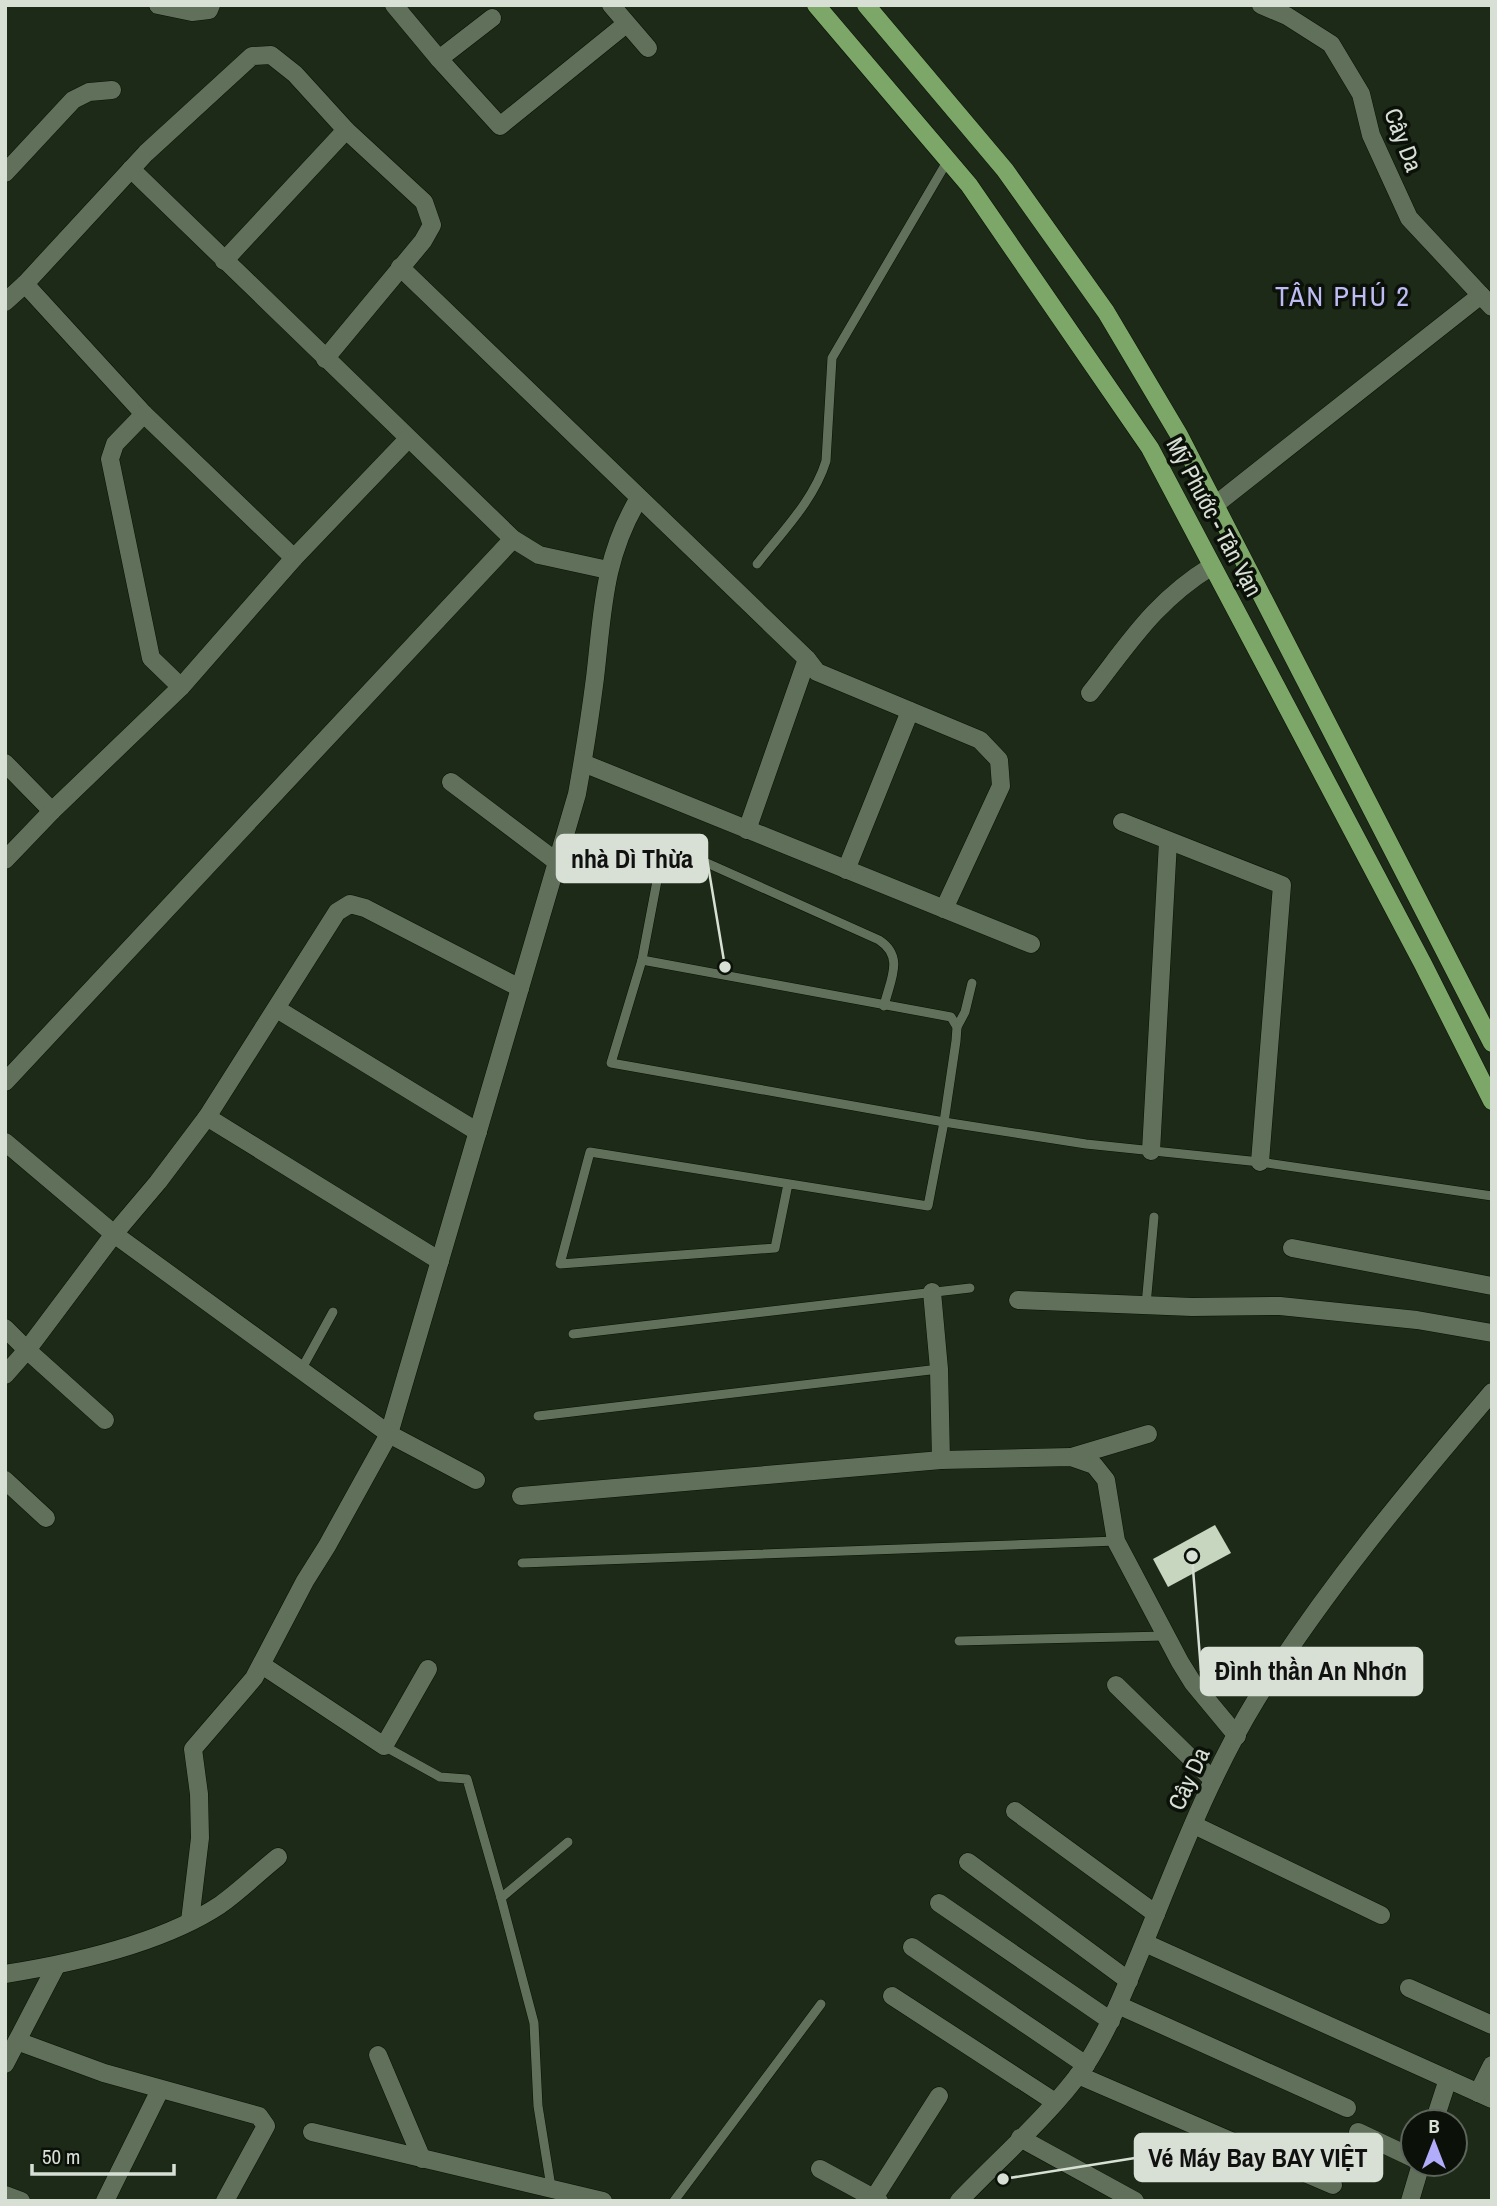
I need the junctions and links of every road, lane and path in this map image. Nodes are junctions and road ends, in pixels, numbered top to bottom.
1 (158, 5) edge
2 (211, 5) edge
3 (394, 5) edge
4 (611, 5) edge
5 (816, 5) edge
6 (866, 5) edge
7 (1261, 5) edge
8 (492, 18) dead end
9 (626, 24) junction
10 (648, 48) dead end
11 (439, 59) junction
12 (113, 90) dead end
13 (346, 131) junction
14 (948, 160) junction
15 (131, 169) junction
16 (5, 173) edge
17 (225, 261) junction
18 (400, 267) junction
19 (25, 284) junction
20 (1486, 301) edge
21 (5, 302) edge
22 (325, 359) junction
23 (144, 414) junction
24 (408, 439) junction
25 (639, 498) junction
26 (1215, 505) junction
27 (513, 539) junction
28 (295, 558) junction
29 (757, 564) dead end
30 (1212, 566) junction
31 (608, 570) junction
32 (807, 659) junction
33 (181, 687) junction
34 (1090, 693) dead end
35 (909, 711) junction
36 (5, 763) edge
37 (583, 763) junction
38 (451, 782) dead end
39 (52, 811) junction
40 (1122, 822) dead end
41 (747, 830) junction
42 (1168, 842) junction
43 (5, 860) edge
44 (557, 862) junction
45 (846, 870) junction
46 (944, 909) junction
47 (1031, 944) dead end
48 (642, 960) junction
49 (972, 983) dead end
50 (520, 988) junction
51 (884, 1006) junction
52 (277, 1009) junction
53 (957, 1027) junction
54 (1492, 1043) edge
55 (5, 1082) edge
56 (1492, 1101) edge
57 (207, 1117) junction
58 (944, 1122) junction
59 (478, 1132) junction
60 (5, 1142) edge
61 (1151, 1152) junction
62 (1261, 1161) junction
63 (788, 1184) junction
64 (1492, 1196) edge
65 (1154, 1217) dead end
66 (114, 1234) junction
67 (1292, 1248) dead end
68 (440, 1261) junction
69 (1492, 1286) edge
70 (970, 1288) dead end
71 (932, 1292) junction
72 (1018, 1300) dead end
73 (1146, 1305) junction
74 (333, 1312) dead end
75 (5, 1328) edge
76 (1492, 1333) edge
77 (573, 1334) dead end
78 (27, 1350) junction
79 (939, 1369) junction
80 (301, 1370) junction
81 (5, 1375) edge
82 (1492, 1392) edge
83 (538, 1416) dead end
84 (105, 1420) dead end
85 (389, 1434) junction
86 (1148, 1434) dead end
87 (1071, 1457) junction
88 (941, 1460) junction
89 (5, 1480) edge
90 (476, 1480) dead end
91 (521, 1496) dead end
92 (46, 1518) dead end
93 (1115, 1541) junction
94 (522, 1563) dead end
95 (1165, 1636) junction
96 (959, 1641) dead end
97 (262, 1665) junction
98 (428, 1669) dead end
99 (1116, 1685) dead end
100 (1237, 1736) junction
101 (384, 1746) junction
102 (1213, 1780) junction
103 (1015, 1811) dead end
104 (1194, 1825) junction
105 (568, 1842) dead end
106 (278, 1857) dead end
107 (968, 1862) dead end
108 (501, 1899) junction
109 (939, 1903) dead end
110 (1156, 1914) junction
111 (1381, 1915) dead end
112 (190, 1920) junction
113 (1145, 1943) junction
114 (912, 1947) dead end
115 (57, 1966) junction
116 (5, 1974) edge
117 (1129, 1981) junction
118 (1409, 1988) dead end
119 (892, 1996) dead end
120 (821, 2004) dead end
121 (1115, 2013) junction
122 (1492, 2025) edge
123 (17, 2041) junction
124 (379, 2055) dead end
125 (5, 2064) edge
126 (1492, 2064) edge
127 (1082, 2070) junction
128 (1448, 2079) junction
129 (160, 2090) junction
130 (939, 2096) dead end
131 (1485, 2096) edge
132 (1055, 2102) junction
133 (1347, 2108) dead end
134 (1439, 2108) edge
135 (312, 2132) dead end
136 (1357, 2132) dead end
137 (1020, 2138) junction
138 (1399, 2152) edge
139 (422, 2160) junction
140 (820, 2169) dead end
141 (1417, 2178) edge
142 (1333, 2185) dead end
143 (551, 2194) edge
144 (5, 2195) edge
145 (877, 2199) edge
146 (21, 2201) edge
147 (105, 2201) edge
148 (225, 2201) edge
149 (603, 2201) edge
150 (674, 2201) edge
151 (959, 2201) edge
152 (1135, 2201) edge
153 (1410, 2201) edge

1 - 2 street
3 - 11 street
4 - 9 street
5 - 14 main road, Mỹ Phước - Tân Vạn
6 - 26 main road, Mỹ Phước - Tân Vạn
7 - 20 street, Cây Da
8 - 11 street
9 - 10 street
9 - 11 street
12 - 16 street
13 - 15 street
13 - 17 street
13 - 18 street
14 - 29 lane
14 - 30 main road, Mỹ Phước - Tân Vạn
15 - 17 street
15 - 19 street
17 - 22 street
18 - 22 street
18 - 25 street
19 - 21 street
19 - 23 street
20 - 26 street
22 - 24 street
23 - 28 street
23 - 33 street
24 - 27 street
24 - 28 street
25 - 31 street
25 - 32 street
26 - 54 main road, Mỹ Phước - Tân Vạn
27 - 31 street
27 - 55 street
28 - 33 street
30 - 34 street
30 - 56 main road, Mỹ Phước - Tân Vạn
31 - 37 street
32 - 35 street
32 - 41 street
33 - 39 street
35 - 45 street
35 - 46 street
36 - 39 street
37 - 41 street
37 - 44 street
38 - 44 street
39 - 43 street
40 - 42 street
41 - 45 street
42 - 61 street
42 - 62 street
44 - 50 street
45 - 46 street
46 - 47 street
48 - 51 lane
48 - 51 lane
48 - 58 lane
49 - 53 lane
50 - 52 street
50 - 59 street
51 - 53 lane
52 - 57 street
52 - 59 street
53 - 58 lane
57 - 66 street
57 - 68 street
58 - 61 lane
58 - 63 lane
59 - 68 street
60 - 66 street
61 - 62 lane
62 - 64 lane
63 - 63 lane
65 - 73 lane
66 - 78 street
66 - 80 street
67 - 69 street
68 - 85 street
70 - 71 lane
71 - 77 lane
71 - 79 street
72 - 73 street
73 - 76 street
74 - 80 lane
75 - 78 street
78 - 81 street
78 - 84 street
79 - 83 lane
79 - 88 street
80 - 85 street
82 - 100 street, Cây Da
85 - 90 street
85 - 97 street
86 - 87 street
87 - 88 street
87 - 93 street
88 - 91 street
89 - 92 street
93 - 94 lane
93 - 95 street
95 - 96 lane
95 - 100 street
97 - 101 street
97 - 112 street
98 - 101 street
99 - 102 street
100 - 102 street, Cây Da
101 - 108 lane
102 - 104 street, Cây Da
103 - 110 street
104 - 110 street, Cây Da
104 - 111 street
105 - 108 lane
106 - 112 street
107 - 117 street
108 - 143 lane
109 - 121 street
110 - 113 street, Cây Da
112 - 115 street
113 - 117 street, Cây Da
113 - 128 street
114 - 127 street
115 - 116 street
115 - 123 street
117 - 121 street, Cây Da
118 - 122 street
119 - 132 street
120 - 150 lane
121 - 127 street, Cây Da
121 - 133 street
123 - 125 street
123 - 129 street
124 - 139 street
126 - 131 street
127 - 132 street, Cây Da
127 - 142 street
128 - 131 street
128 - 134 street
129 - 147 street
129 - 148 street
130 - 145 street
132 - 137 street, Cây Da
135 - 139 street
136 - 138 street
137 - 151 street, Cây Da
137 - 152 street
139 - 143 street
140 - 145 street
141 - 153 street
143 - 149 street
144 - 146 street

